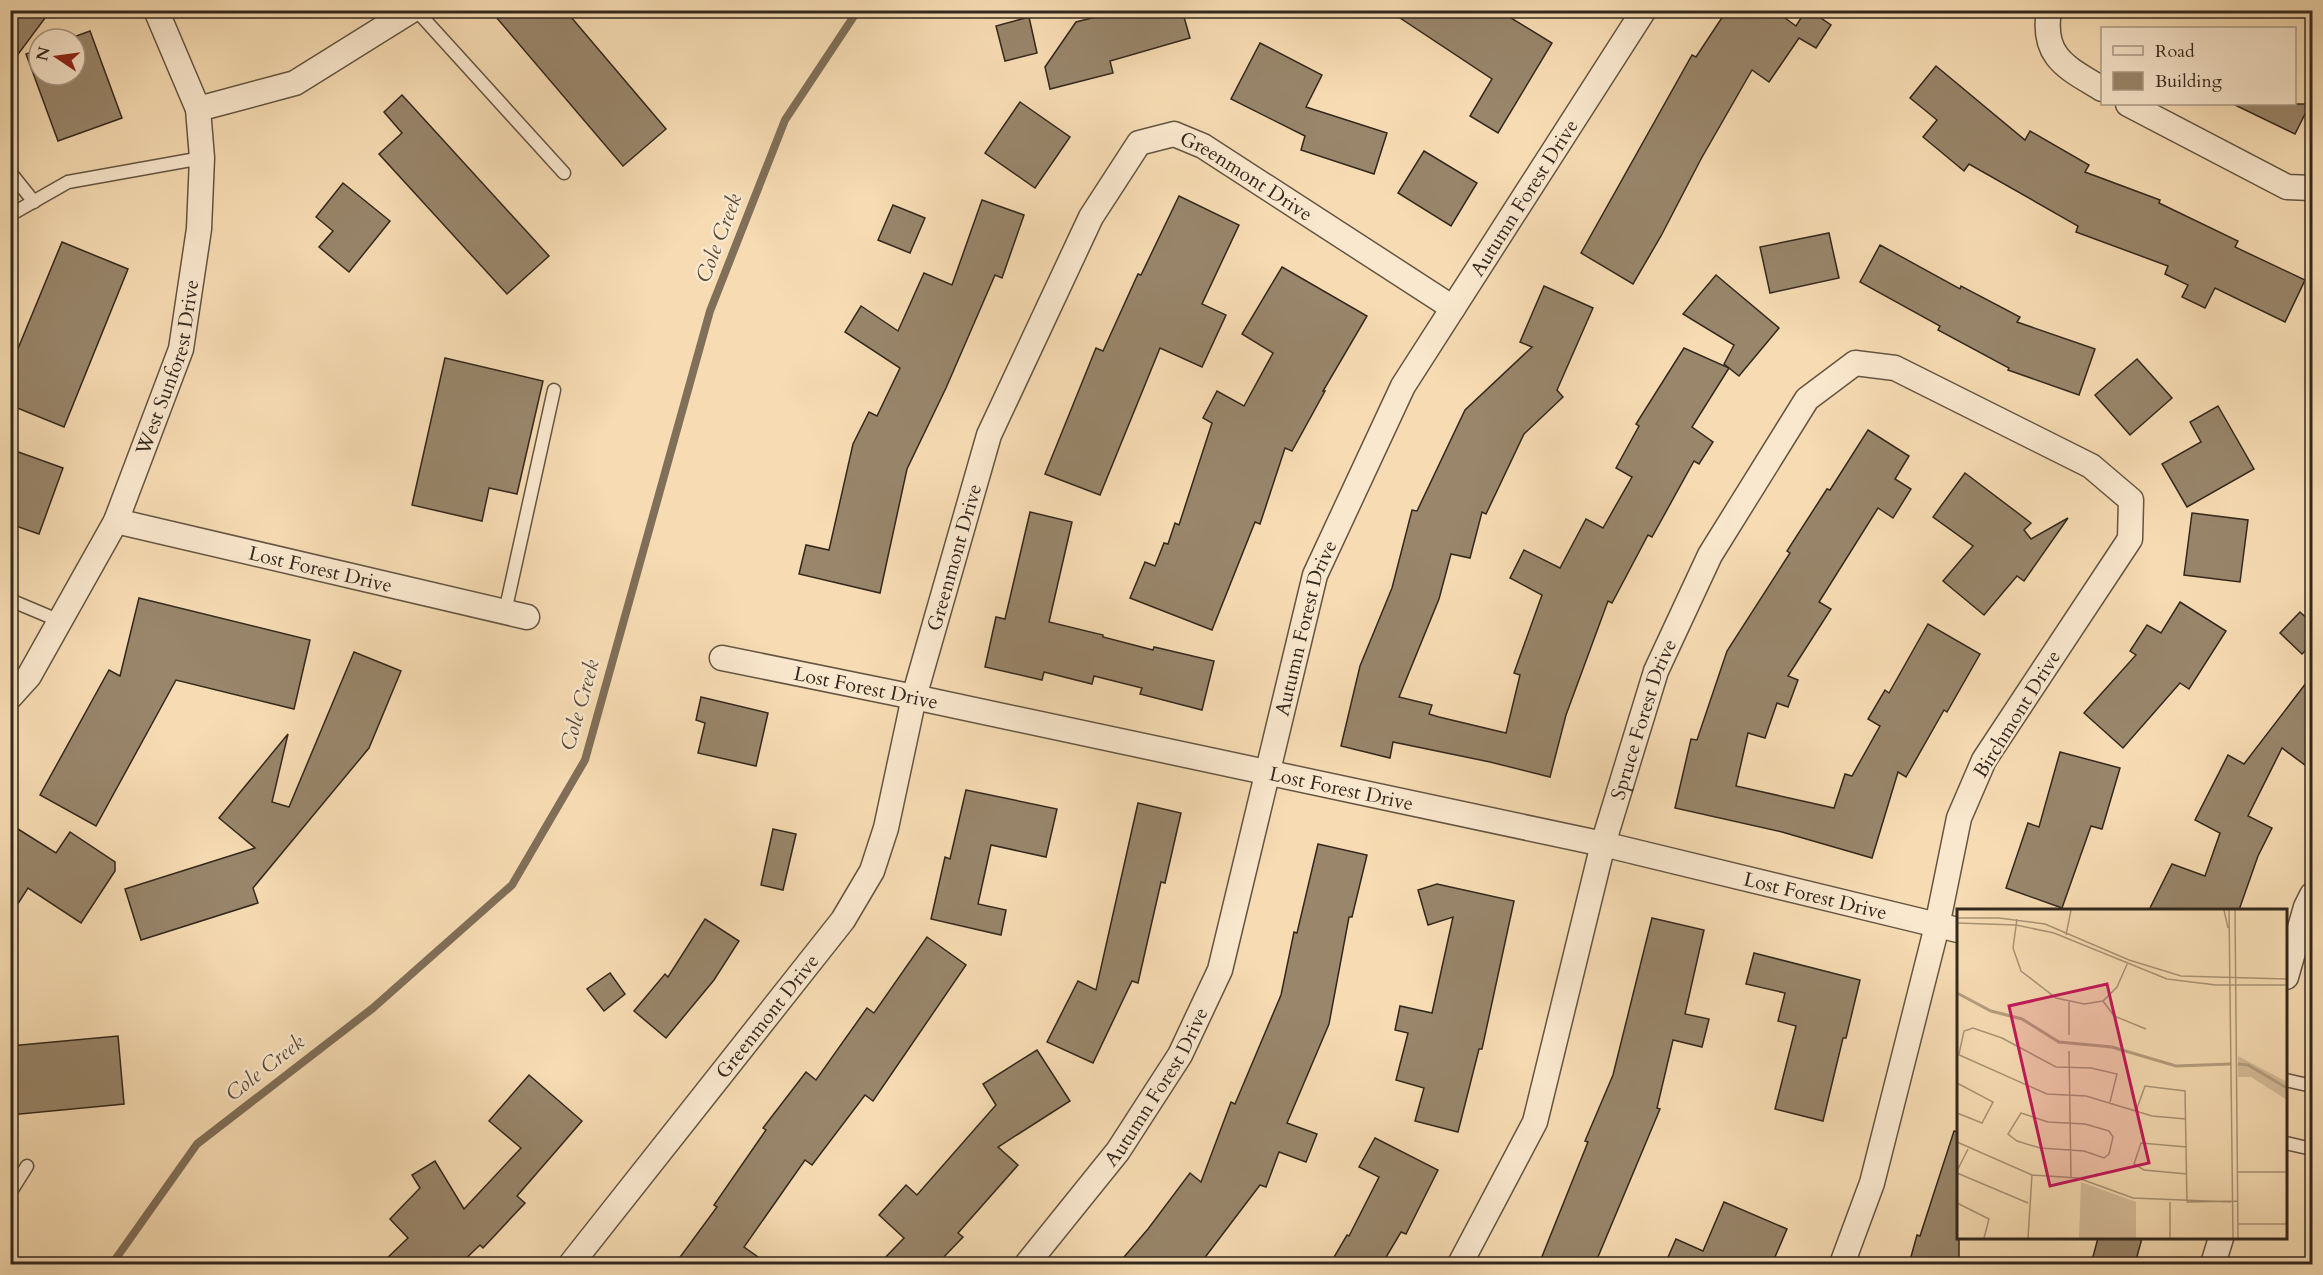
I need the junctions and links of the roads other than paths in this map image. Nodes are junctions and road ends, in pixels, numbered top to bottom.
1 (156, 10) edge
2 (414, 10) edge
3 (2049, 10) edge
4 (1639, 12) edge
5 (2101, 88) edge
6 (2130, 105) edge
7 (198, 109) junction
8 (202, 158) junction
9 (10, 172) edge
10 (564, 173) dead end
11 (2313, 188) edge
12 (34, 202) junction
13 (10, 215) edge
14 (1453, 308) junction
15 (554, 390) dead end
16 (1999, 420) joint
17 (116, 521) junction
18 (10, 600) edge
19 (516, 614) joint
20 (60, 621) junction
21 (722, 658) dead end
22 (10, 697) edge
23 (914, 697) junction
24 (1266, 773) junction
25 (1603, 844) junction
26 (2313, 895) edge
27 (2308, 920) edge
28 (1948, 928) edge
29 (2287, 974) edge
30 (2287, 1080) edge
31 (2313, 1086) edge
32 (2287, 1143) edge
33 (2313, 1149) edge
34 (27, 1166) dead end
35 (10, 1193) edge
36 (2221, 1239) edge
37 (571, 1264) edge
38 (1027, 1264) edge
39 (1460, 1264) edge
40 (1842, 1264) edge
41 (2213, 1264) edge

1 - 7 street, West Sunforest Drive
2 - 7 street
2 - 10 lane
3 - 5 street
4 - 14 street, Autumn Forest Drive
6 - 11 street
7 - 8 street, West Sunforest Drive
8 - 12 lane
8 - 17 street, West Sunforest Drive
9 - 12 lane
12 - 13 lane
14 - 23 street, Greenmont Drive
14 - 24 street, Autumn Forest Drive
15 - 19 lane
16 - 25 street, Spruce Forest Drive
16 - 28 street, Birchmont Drive
17 - 19 street, Lost Forest Drive
17 - 20 street, West Sunforest Drive
18 - 20 lane
20 - 22 street, West Sunforest Drive
21 - 23 street, Lost Forest Drive
23 - 24 street, Lost Forest Drive
23 - 37 street, Greenmont Drive
24 - 25 street, Lost Forest Drive
24 - 38 street, Autumn Forest Drive
25 - 28 street, Lost Forest Drive
25 - 39 street, Spruce Forest Drive
26 - 27 street
27 - 29 street
28 - 40 street, Birchmont Drive
30 - 31 lane
32 - 33 lane
34 - 35 lane
36 - 41 street

